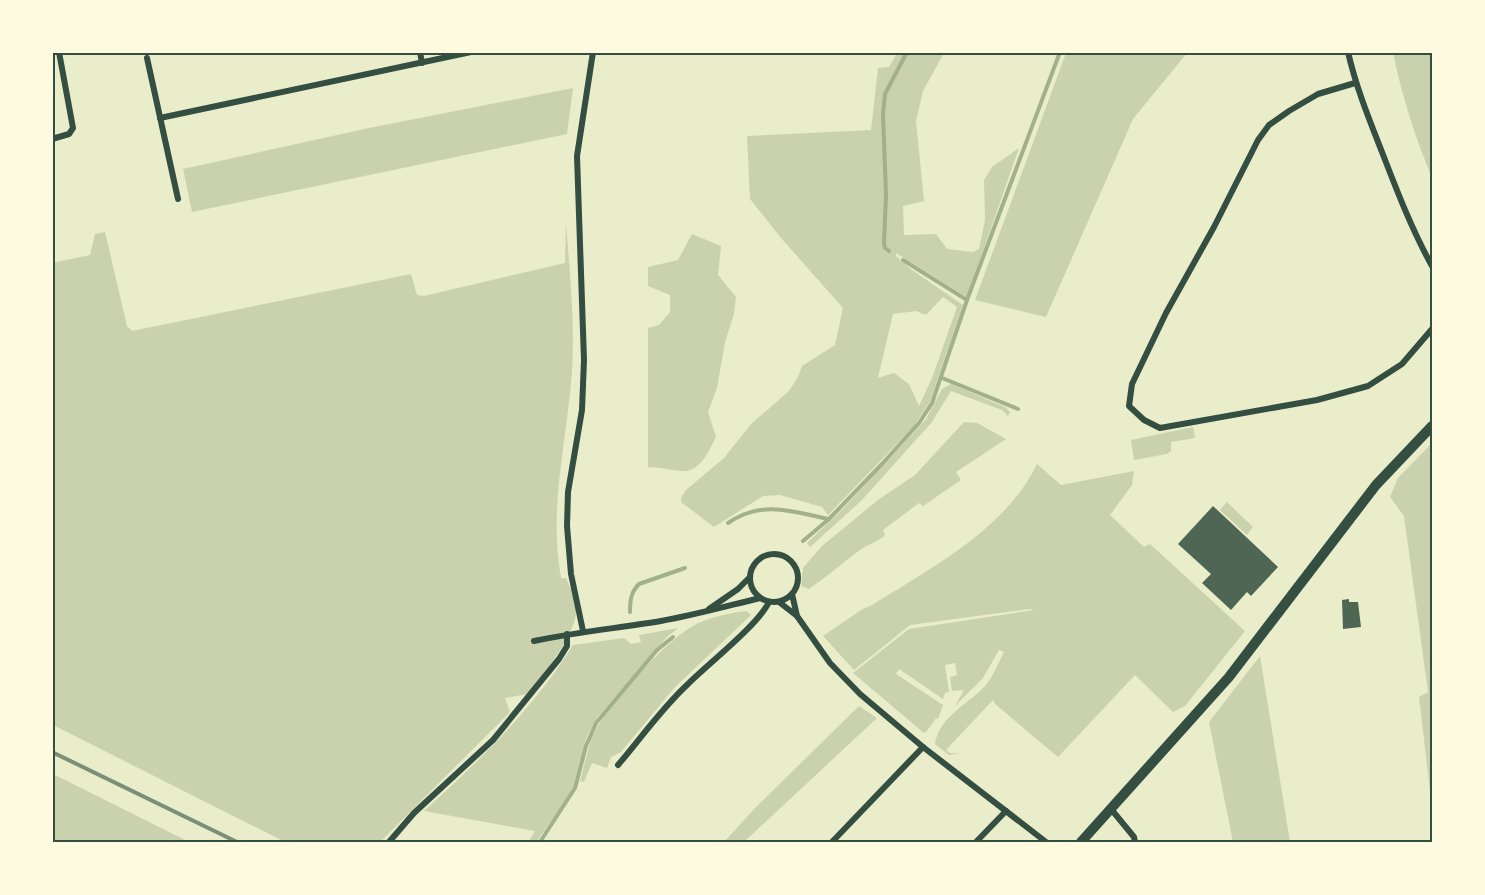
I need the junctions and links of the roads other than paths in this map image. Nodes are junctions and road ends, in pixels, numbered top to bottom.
1 (59, 52) edge
2 (420, 52) edge
3 (471, 52) edge
4 (593, 52) edge
5 (1348, 52) edge
6 (147, 58) dead end
7 (422, 63) junction
8 (1355, 83) junction
9 (160, 118) junction
10 (52, 139) edge
11 (178, 199) dead end
12 (1432, 266) edge
13 (1432, 329) edge
14 (1432, 426) edge
15 (750, 577) junction
16 (792, 594) junction
17 (760, 598) junction
18 (769, 602) junction
19 (779, 602) junction
20 (709, 609) junction
21 (797, 616) junction
22 (583, 631) junction
23 (567, 634) junction
24 (534, 641) dead end
25 (923, 747) junction
26 (618, 765) dead end
27 (1111, 810) junction
28 (1006, 811) junction
29 (389, 843) edge
30 (832, 843) edge
31 (976, 843) edge
32 (1046, 843) edge
33 (1081, 843) edge
34 (1135, 843) edge

1 - 10 street
2 - 7 street
3 - 7 street
4 - 22 street
5 - 8 street
6 - 9 street
7 - 9 street
8 - 12 street
8 - 13 street
9 - 11 street
14 - 27 street
15 - 16 street
15 - 17 street
15 - 20 street
16 - 19 street
16 - 21 street
17 - 18 street
17 - 20 street
18 - 19 street
18 - 26 street
19 - 21 street
20 - 22 street
21 - 25 street
22 - 23 street
23 - 24 street
23 - 29 street
25 - 28 street
25 - 30 street
27 - 33 street
27 - 34 street
28 - 31 street
28 - 32 street

